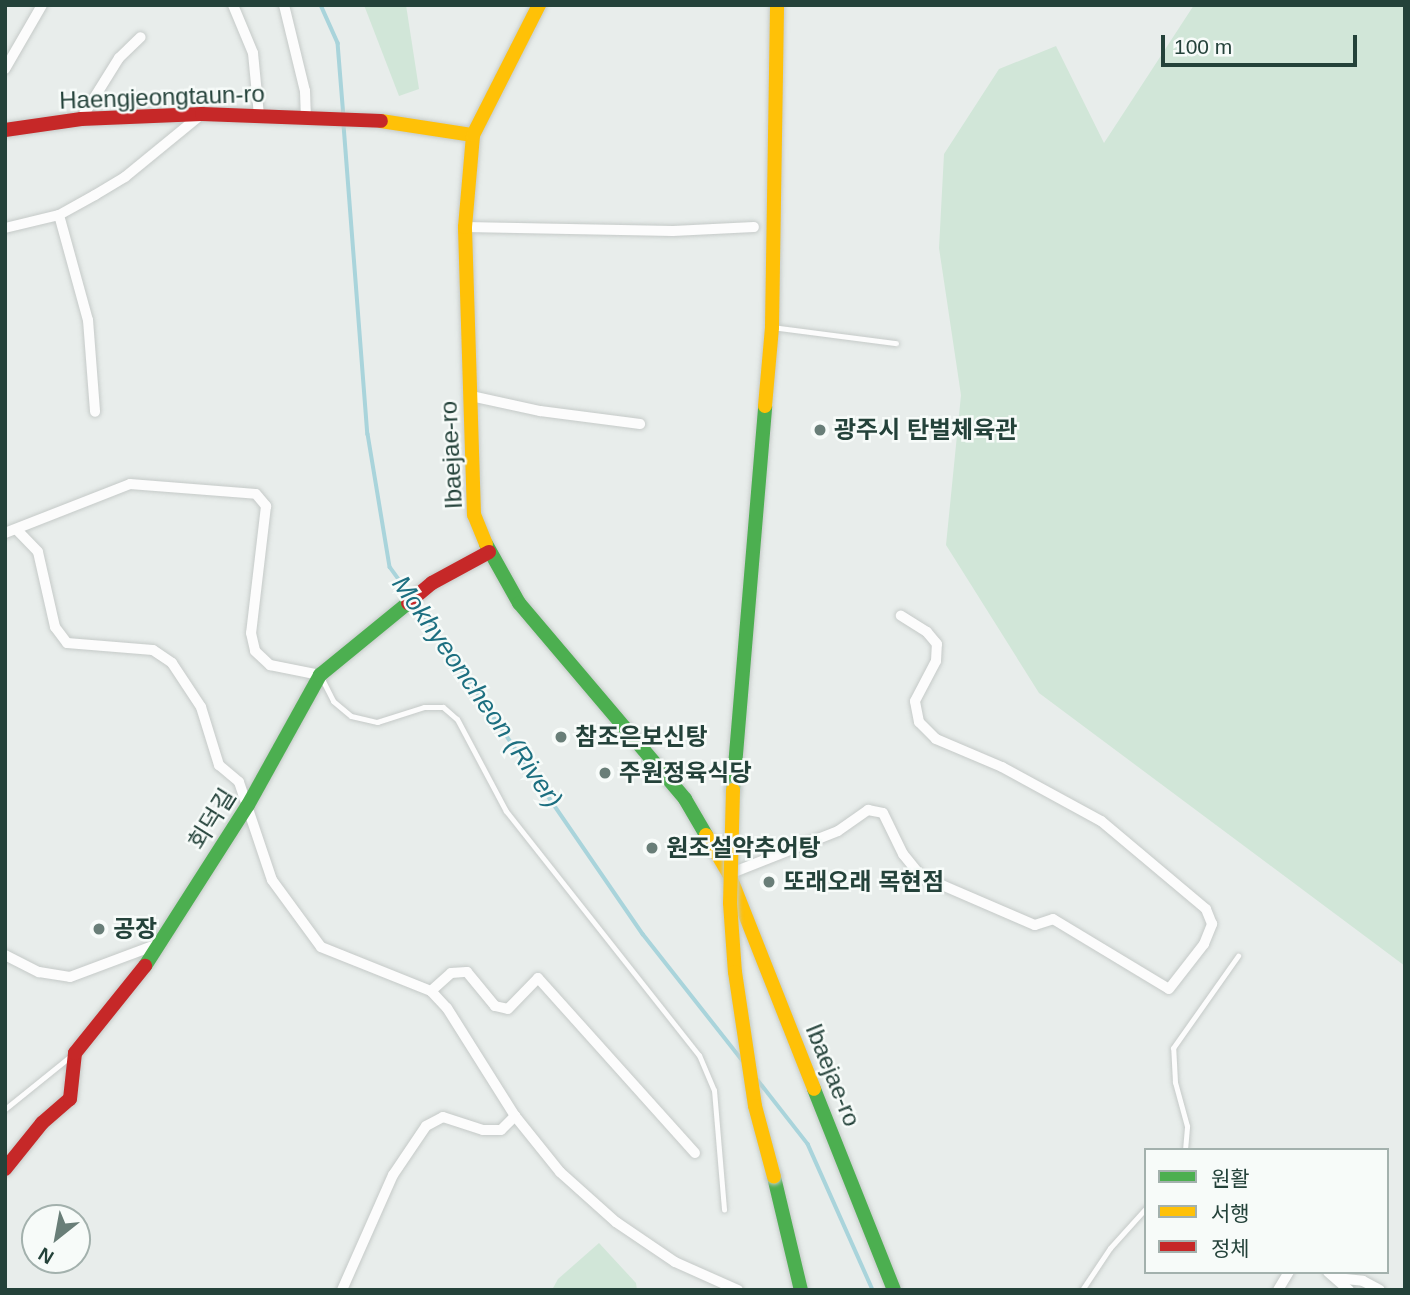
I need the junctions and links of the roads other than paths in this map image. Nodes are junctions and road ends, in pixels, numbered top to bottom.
1 (42, 5) edge
2 (233, 5) edge
3 (284, 5) edge
4 (539, 5) edge
5 (777, 5) edge
6 (141, 37) dead end
7 (5, 69) edge
8 (202, 114) junction
9 (258, 115) junction
10 (313, 117) junction
11 (81, 119) junction
12 (5, 130) edge
13 (473, 135) junction
14 (59, 215) junction
15 (465, 227) junction
16 (754, 227) dead end
17 (5, 228) edge
18 (772, 327) junction
19 (896, 343) dead end
20 (471, 396) junction
21 (95, 412) dead end
22 (640, 424) dead end
23 (11, 531) edge
24 (489, 552) junction
25 (901, 616) dead end
26 (320, 675) junction
27 (248, 805) junction
28 (729, 874) junction
29 (161, 943) junction
30 (5, 955) edge
31 (1238, 956) dead end
32 (431, 991) junction
33 (75, 1053) junction
34 (5, 1110) edge
35 (515, 1116) junction
36 (1185, 1148) edge
37 (695, 1153) dead end
38 (5, 1169) edge
39 (724, 1210) dead end
40 (1144, 1210) edge
41 (1288, 1274) edge
42 (1332, 1275) edge
43 (342, 1290) edge
44 (738, 1290) edge
45 (801, 1290) edge
46 (894, 1290) edge
47 (1082, 1290) edge
48 (1278, 1290) edge
49 (1349, 1290) edge
50 (1380, 1290) edge

1 - 7 street
2 - 9 street
3 - 10 street
4 - 13 street, Ibaejae-ro
5 - 18 street
6 - 11 street
8 - 9 street, Haengjeongtaun-ro
8 - 11 street, Haengjeongtaun-ro
8 - 14 street
9 - 10 street, Haengjeongtaun-ro
10 - 13 street, Haengjeongtaun-ro
11 - 12 street, Haengjeongtaun-ro
13 - 15 street, Ibaejae-ro
14 - 17 street
14 - 21 street
15 - 16 street
15 - 20 street, Ibaejae-ro
18 - 19 lane
18 - 45 street, bridge
20 - 22 street
20 - 24 street, Ibaejae-ro
23 - 26 street
23 - 27 street
24 - 26 street, 회덕길
24 - 28 street, Ibaejae-ro
25 - 28 street
26 - 27 street, 회덕길
26 - 39 lane
27 - 29 street, 회덕길
27 - 32 street
28 - 46 street, Ibaejae-ro
29 - 30 street
29 - 33 street, 회덕길
31 - 36 lane
32 - 35 street
32 - 37 street
33 - 34 lane
33 - 38 street
35 - 43 street
35 - 44 street
40 - 47 lane
41 - 48 street
42 - 49 street
42 - 50 street

